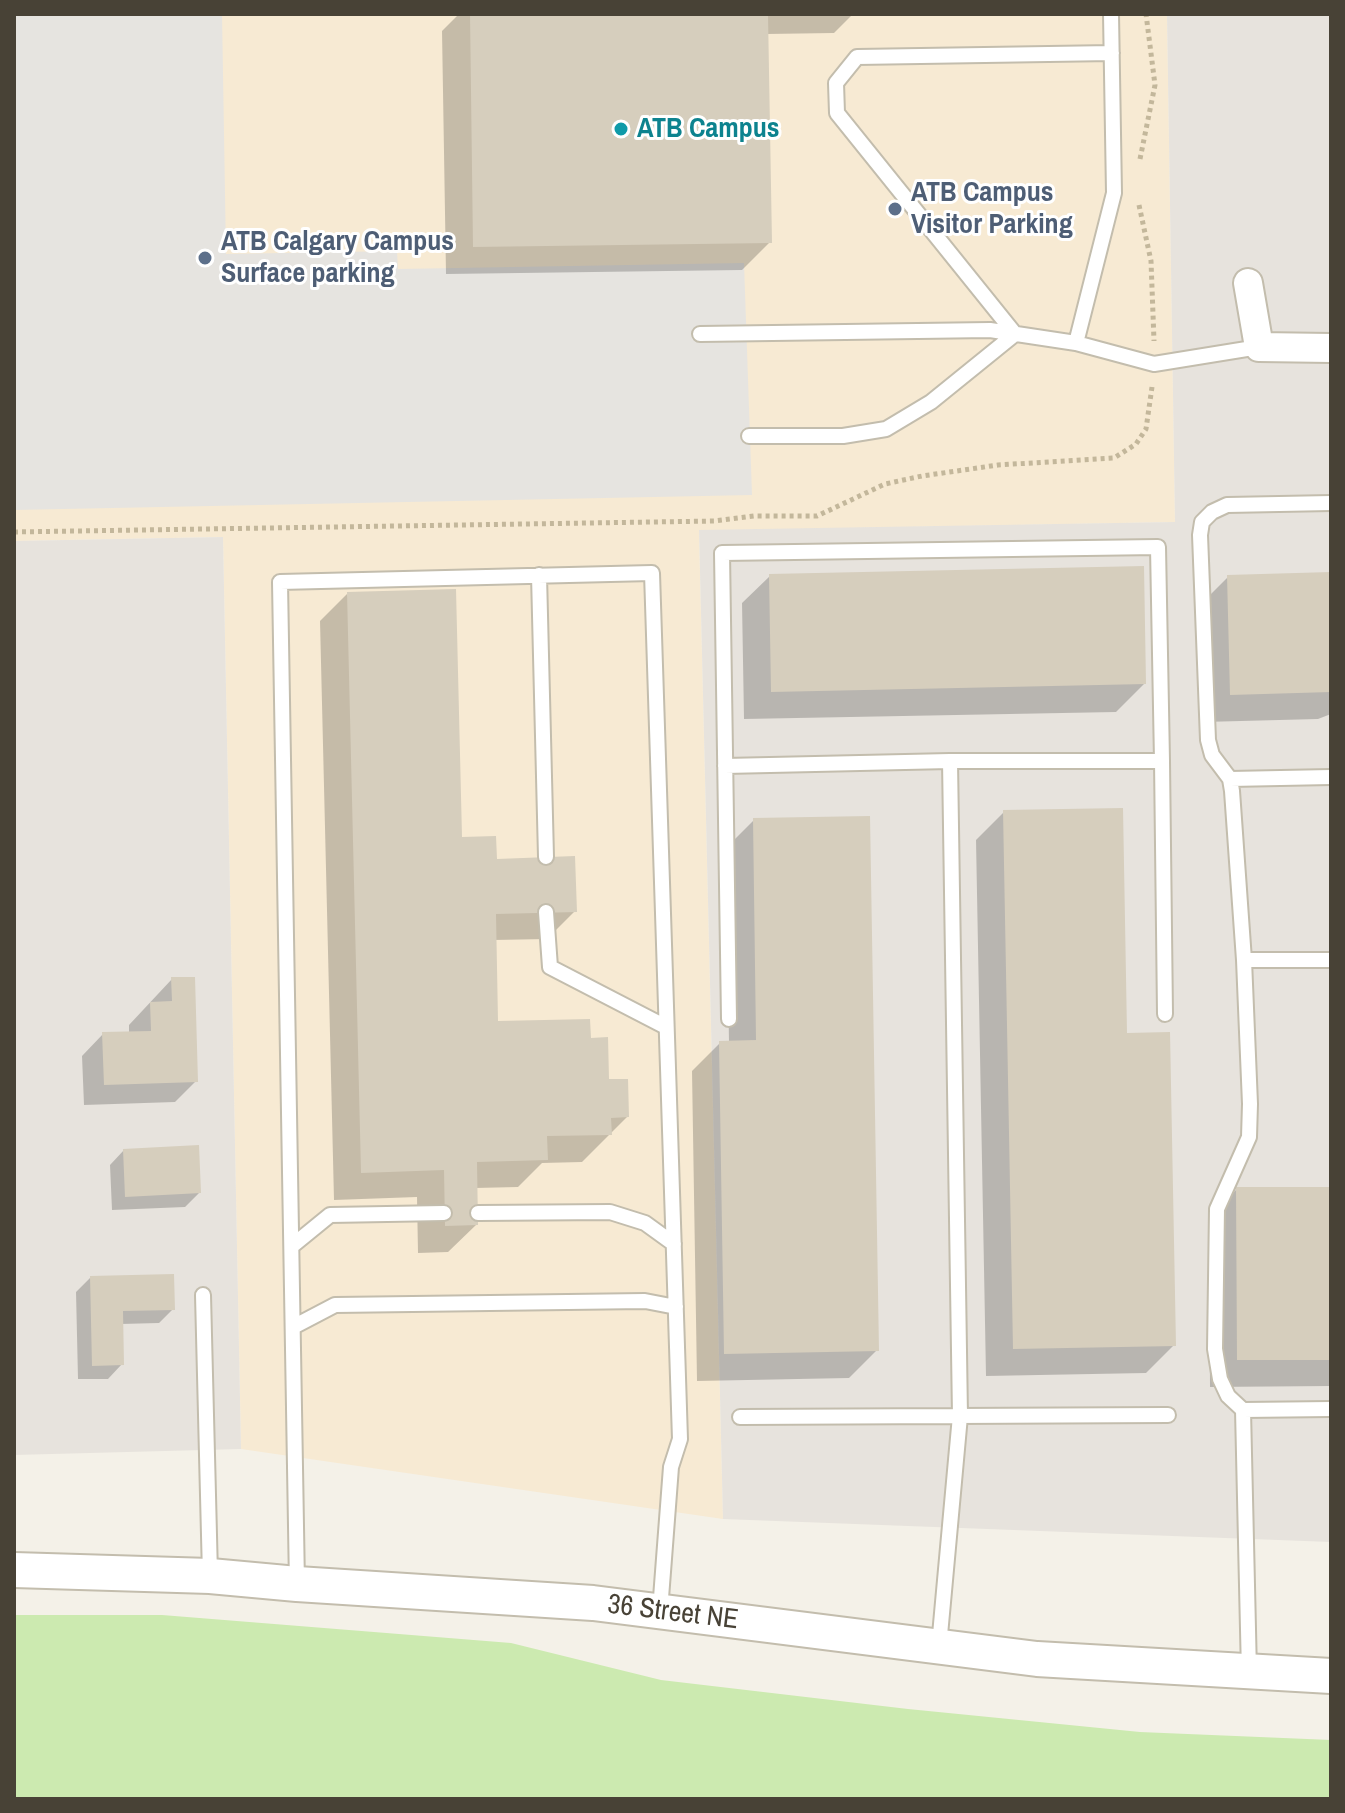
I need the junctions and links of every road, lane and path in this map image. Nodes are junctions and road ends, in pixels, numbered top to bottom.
1 (1111, 14) edge
2 (1112, 53) junction
3 (1248, 283) dead end
4 (700, 334) dead end
5 (1015, 334) junction
6 (1076, 343) junction
7 (1259, 347) junction
8 (1331, 348) edge
9 (749, 436) dead end
10 (1331, 503) edge
11 (539, 575) junction
12 (950, 761) junction
13 (1162, 761) junction
14 (725, 766) junction
15 (1331, 777) edge
16 (1230, 779) junction
17 (546, 857) dead end
18 (546, 912) dead end
19 (1244, 960) junction
20 (1331, 960) edge
21 (1165, 1014) dead end
22 (729, 1019) dead end
23 (666, 1027) junction
24 (444, 1213) dead end
25 (478, 1213) dead end
26 (674, 1244) junction
27 (292, 1246) junction
28 (203, 1295) dead end
29 (676, 1307) junction
30 (293, 1327) junction
31 (1331, 1409) edge
32 (1243, 1410) junction
33 (1168, 1415) dead end
34 (960, 1416) junction
35 (740, 1417) dead end
36 (14, 1570) edge
37 (210, 1576) junction
38 (297, 1584) junction
39 (660, 1611) junction
40 (939, 1647) junction
41 (1249, 1673) junction
42 (1331, 1676) edge

1 - 2 lane
2 - 5 lane
2 - 6 lane
3 - 7 street
4 - 5 lane
5 - 6 lane
5 - 9 lane
6 - 7 lane
7 - 8 street
10 - 16 lane
11 - 17 lane
11 - 23 lane
11 - 27 lane
12 - 13 lane
12 - 14 lane
12 - 34 lane
13 - 14 lane
13 - 21 lane
14 - 22 lane
15 - 16 lane
16 - 19 lane
18 - 23 lane
19 - 20 lane
19 - 32 lane
23 - 26 lane
24 - 27 lane
25 - 26 lane
26 - 29 lane
27 - 30 lane
28 - 37 lane
29 - 30 lane
29 - 39 lane
30 - 38 lane
31 - 32 lane
32 - 41 lane
33 - 34 lane
34 - 35 lane
34 - 40 lane
36 - 37 street, 36 Street NE
37 - 38 street, 36 Street NE
38 - 39 street, 36 Street NE
39 - 40 street, 36 Street NE
40 - 41 street, 36 Street NE
41 - 42 street, 36 Street NE

